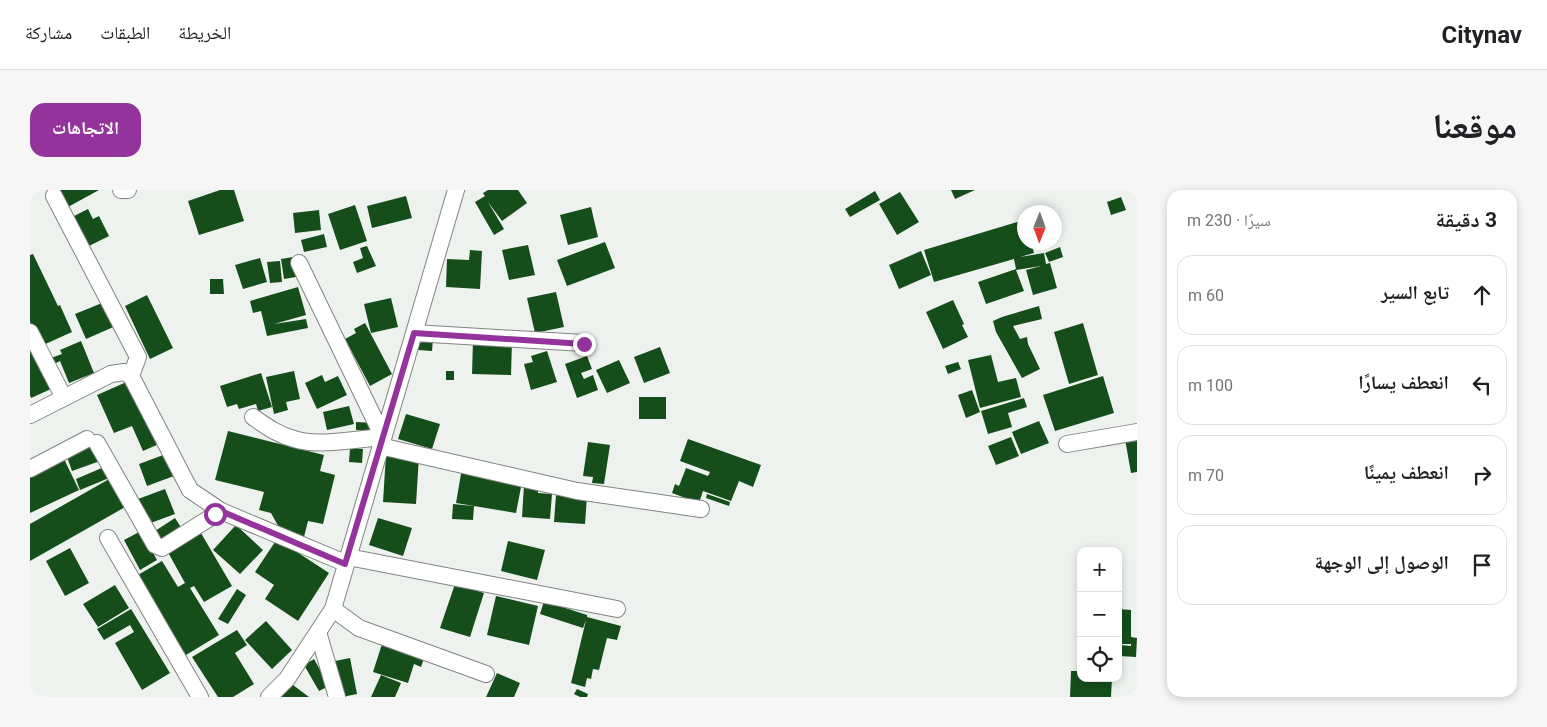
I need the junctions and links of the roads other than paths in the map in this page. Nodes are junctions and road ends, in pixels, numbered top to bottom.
1 (121, 190) edge
2 (128, 190) edge
3 (456, 190) edge
4 (54, 196) dead end
5 (299, 263) dead end
6 (30, 332) edge
7 (414, 333) junction
8 (584, 344) dead end
9 (131, 376) junction
10 (64, 398) junction
11 (30, 415) edge
12 (253, 418) dead end
13 (1137, 432) edge
14 (382, 442) junction
15 (1067, 444) dead end
16 (30, 470) edge
17 (701, 509) dead end
18 (221, 511) junction
19 (108, 538) dead end
20 (346, 560) junction
21 (333, 608) junction
22 (617, 608) dead end
23 (318, 632) junction
24 (486, 674) dead end
25 (200, 697) edge
26 (269, 697) edge
27 (337, 697) edge

1 - 2 street
3 - 7 street
4 - 9 street
5 - 14 street
6 - 10 street
7 - 8 street
7 - 14 street
9 - 10 street
9 - 18 street
10 - 11 street
12 - 14 street
13 - 15 street
14 - 17 street
14 - 20 street
16 - 18 street
18 - 20 street
19 - 25 street
20 - 21 street
20 - 22 street
21 - 23 street
21 - 24 street
23 - 26 street
23 - 27 street

